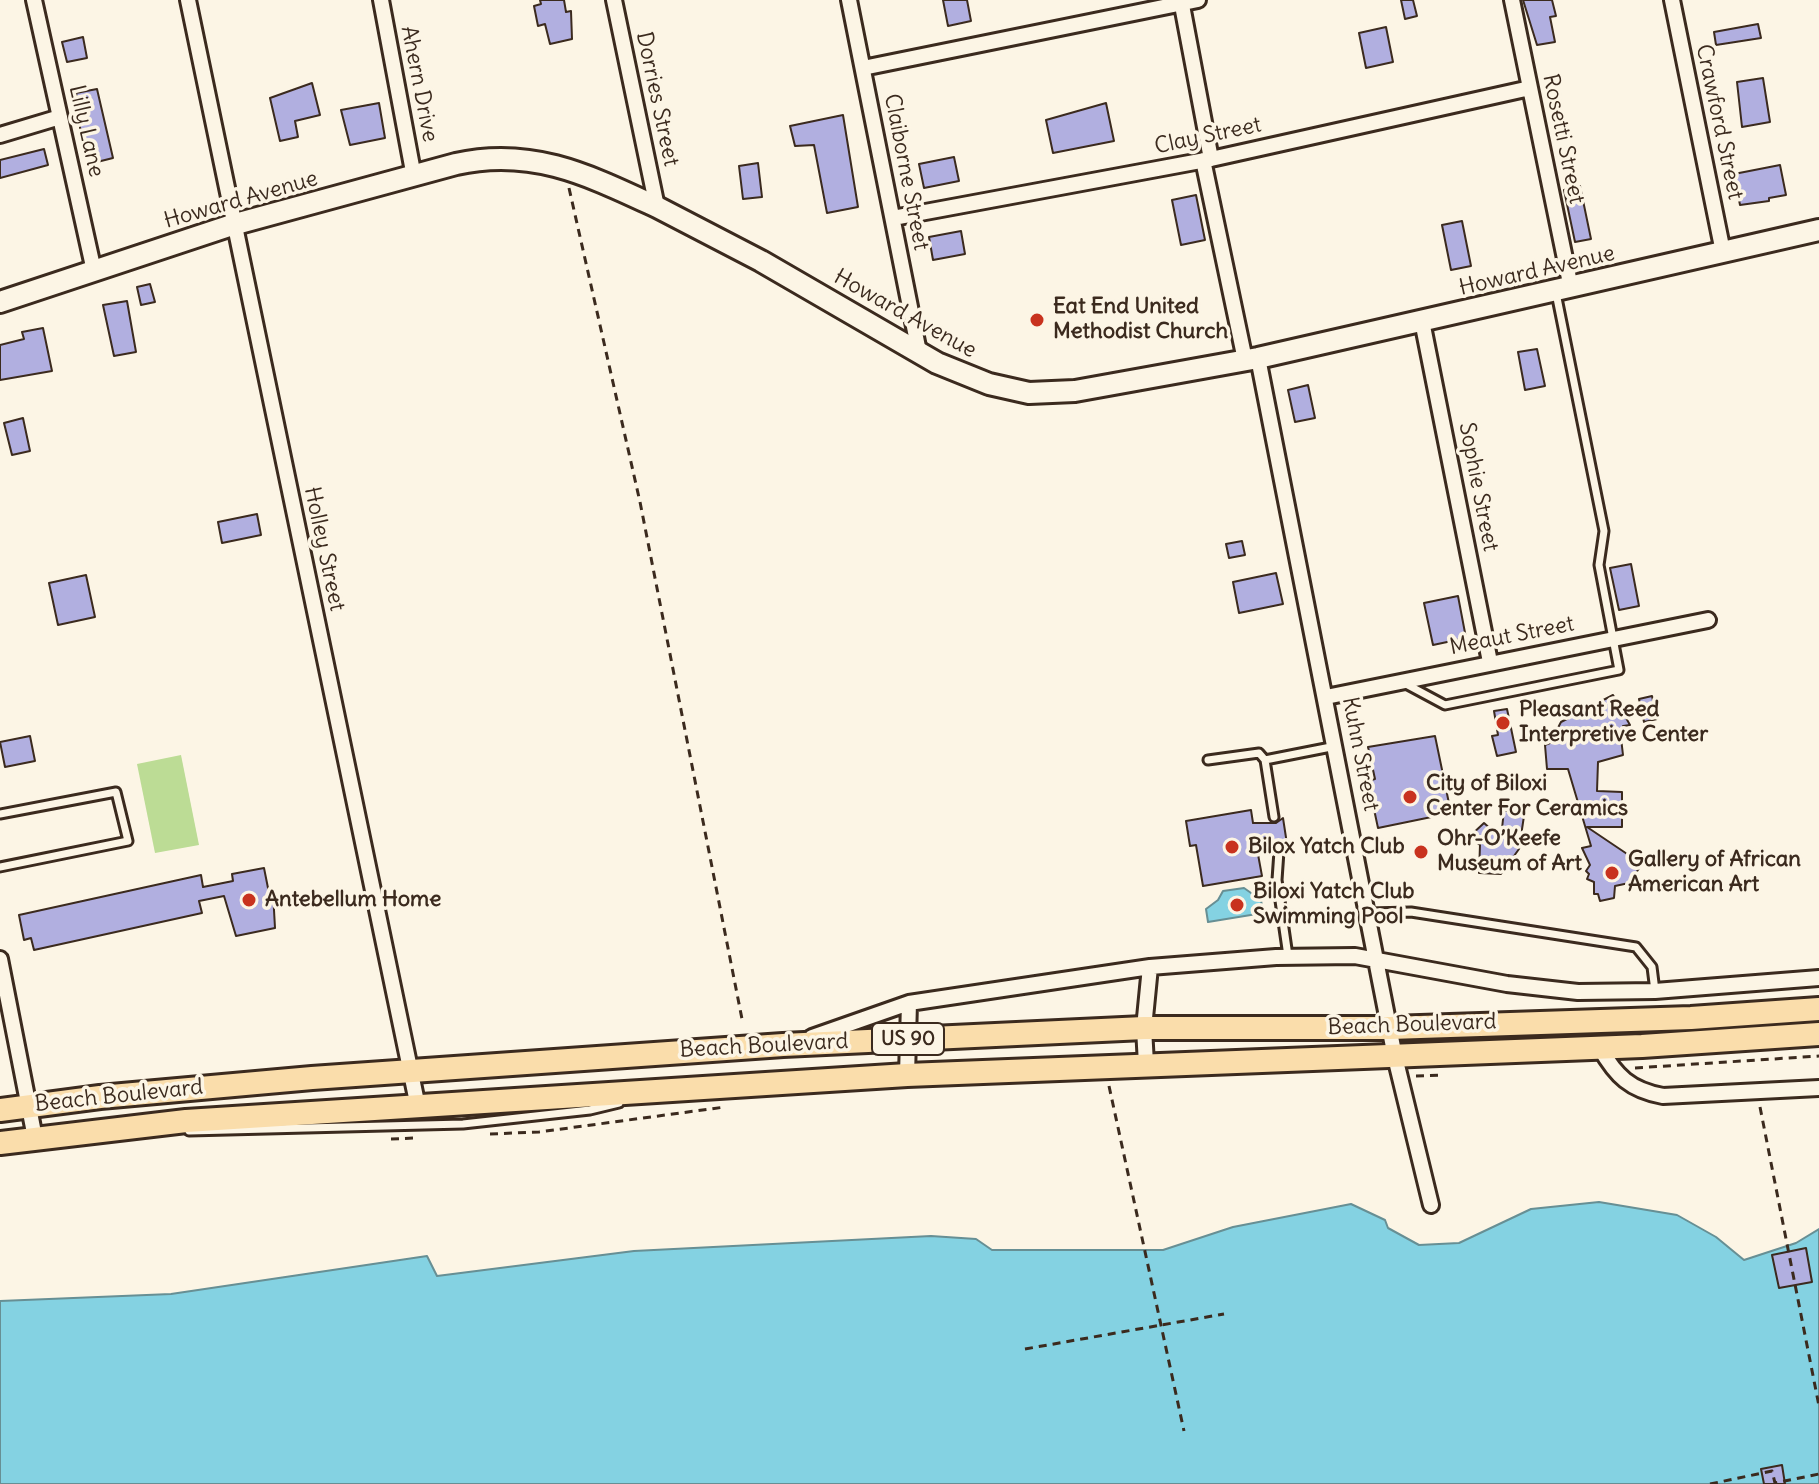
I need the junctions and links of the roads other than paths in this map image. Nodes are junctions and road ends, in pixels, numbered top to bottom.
1 (34, 0) edge
2 (188, 0) edge
3 (381, 0) edge
4 (614, 0) edge
5 (849, 0) edge
6 (1198, 0) edge
7 (1512, 0) edge
8 (1672, 0) edge
9 (1181, 2) edge
10 (863, 68) junction
11 (1530, 88) junction
12 (60, 117) junction
13 (0, 135) edge
14 (1207, 160) junction
15 (414, 177) junction
16 (657, 207) junction
17 (893, 218) junction
18 (232, 225) junction
19 (1819, 230) edge
20 (1723, 252) junction
21 (94, 271) junction
22 (1564, 290) junction
23 (0, 302) edge
24 (1422, 321) junction
25 (919, 352) junction
26 (1252, 359) junction
27 (1708, 620) dead end
28 (1613, 638) junction
29 (1490, 662) junction
30 (1400, 681) junction
31 (1326, 697) junction
32 (1336, 746) junction
33 (1208, 760) dead end
34 (1265, 760) junction
35 (0, 814) edge
36 (1274, 817) dead end
37 (1279, 851) dead end
38 (0, 867) edge
39 (1368, 913) junction
40 (1288, 956) junction
41 (0, 959) edge
42 (1377, 960) junction
43 (1150, 967) junction
44 (1819, 978) edge
45 (1655, 991) junction
46 (909, 1003) junction
47 (1819, 1009) edge
48 (1144, 1028) junction
49 (1390, 1028) junction
50 (1819, 1034) edge
51 (908, 1039) junction
52 (783, 1045) junction
53 (1600, 1048) junction
54 (1146, 1064) junction
55 (1398, 1067) junction
56 (413, 1073) junction
57 (907, 1075) junction
58 (1819, 1088) edge
59 (657, 1091) junction
60 (30, 1105) junction
61 (418, 1107) junction
62 (0, 1110) edge
63 (103, 1129) junction
64 (35, 1138) junction
65 (0, 1143) edge
66 (1431, 1205) dead end

1 - 12 street, Lilly Lane
2 - 18 street, Holley Street
3 - 15 street, Ahern Drive
4 - 16 street, Dorries Street
5 - 10 street, Claiborne Street
6 - 9 street
7 - 11 street, Rosetti Street
8 - 20 street, Crawford Street
9 - 10 street
9 - 14 street, Kuhn Street
10 - 17 street, Claiborne Street
11 - 14 street, Clay Street
11 - 22 street, Rosetti Street
12 - 13 street
12 - 21 street, Lilly Lane
14 - 17 street, Clay Street
14 - 26 street, Kuhn Street
15 - 16 main road, Howard Avenue
15 - 18 main road, Howard Avenue
16 - 25 main road, Howard Avenue
17 - 25 street, Claiborne Street
18 - 21 main road, Howard Avenue
18 - 56 street, Holley Street
19 - 20 main road, Howard Avenue
20 - 22 main road, Howard Avenue
21 - 23 main road, Howard Avenue
22 - 24 main road, Howard Avenue
22 - 28 lane
24 - 26 main road, Howard Avenue
24 - 29 street, Sophie Street
25 - 26 main road, Howard Avenue
26 - 31 street, Kuhn Street
27 - 28 street, Meaut Street
28 - 29 street, Meaut Street
28 - 30 lane
29 - 30 street, Meaut Street
30 - 31 street, Meaut Street
31 - 32 street, Kuhn Street
32 - 34 lane
32 - 39 street, Kuhn Street
33 - 34 lane
34 - 36 lane
35 - 38 lane
37 - 40 lane
39 - 42 street, Kuhn Street
39 - 45 lane
40 - 42 street
40 - 43 street
41 - 60 street
42 - 45 street
42 - 49 street, Kuhn Street
43 - 46 street
43 - 48 street
44 - 45 street
46 - 51 street
46 - 52 street
47 - 49 main road, Beach Boulevard / US 90
48 - 49 main road, Beach Boulevard / US 90
48 - 51 main road, Beach Boulevard / US 90
48 - 54 street
49 - 55 street, Kuhn Street
50 - 53 main road, Beach Boulevard / US 90
51 - 52 main road, Beach Boulevard / US 90
51 - 57 street
52 - 56 main road, Beach Boulevard / US 90
53 - 55 main road, Beach Boulevard / US 90
53 - 58 street
54 - 55 main road, Beach Boulevard / US 90
54 - 57 main road, Beach Boulevard / US 90
55 - 66 street, Kuhn Street
56 - 60 main road, Beach Boulevard / US 90
56 - 61 street, Holley Street
57 - 59 main road, Beach Boulevard / US 90
59 - 61 main road, Beach Boulevard / US 90
59 - 63 lane
60 - 62 main road, Beach Boulevard / US 90
60 - 64 street
61 - 63 main road, Beach Boulevard / US 90
63 - 64 main road, Beach Boulevard / US 90
64 - 65 main road, Beach Boulevard / US 90

